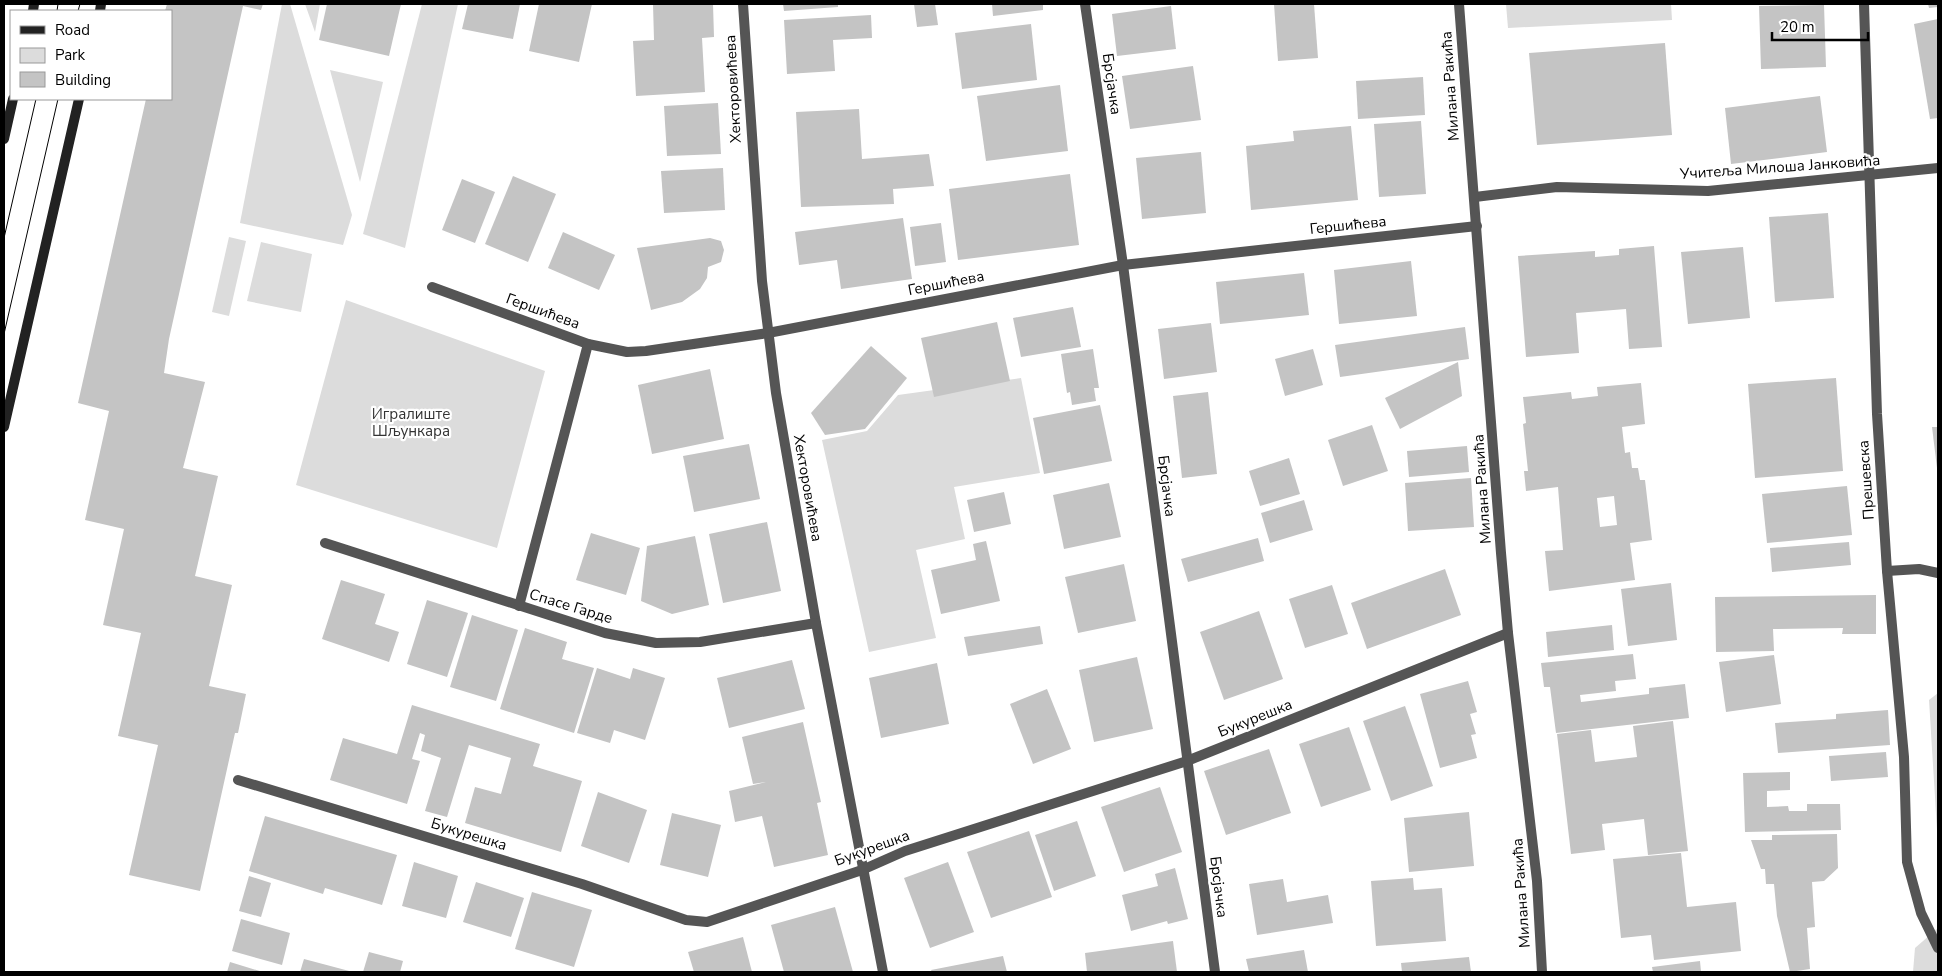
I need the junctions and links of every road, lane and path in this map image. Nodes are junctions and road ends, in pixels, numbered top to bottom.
1 (743, 4) edge
2 (1085, 4) edge
3 (1459, 4) edge
4 (1864, 4) edge
5 (13, 100) edge
6 (79, 100) edge
7 (4, 139) edge
8 (1938, 168) edge
9 (1869, 176) junction
10 (1474, 197) junction
11 (1477, 226) junction
12 (1123, 265) junction
13 (432, 287) dead end
14 (768, 333) junction
15 (588, 344) junction
16 (4, 427) edge
17 (325, 543) dead end
18 (1887, 571) junction
19 (1938, 573) edge
20 (519, 606) junction
21 (816, 623) junction
22 (1508, 633) junction
23 (1187, 761) junction
24 (238, 780) dead end
25 (862, 870) junction
26 (1938, 948) edge
27 (883, 972) edge
28 (1215, 972) edge
29 (1542, 972) edge

1 - 14 street, Хекторовићева
2 - 12 street, Брсјачка
3 - 10 street, Милана Ракића
4 - 9 street, Прешевска
5 - 7 main road
6 - 16 main road
8 - 9 street, Учитеља Милоша Јанковића
9 - 10 street, Учитеља Милоша Јанковића
9 - 18 street, Прешевска
10 - 11 street, Милана Ракића
11 - 12 street, Гершићева
11 - 22 street, Милана Ракића
12 - 14 street, Гершићева
12 - 23 street, Брсјачка
13 - 15 street, Гершићева
14 - 15 street, Гершићева
14 - 21 street, Хекторовићева
15 - 20 street
17 - 20 street, Спасе Гарде
18 - 19 street
18 - 26 street, Прешевска
20 - 21 street, Спасе Гарде
21 - 25 street, Хекторовићева
22 - 23 street, Букурешка
22 - 29 street, Милана Ракића
23 - 25 street, Букурешка
23 - 28 street, Брсјачка
24 - 25 street, Букурешка
25 - 27 street, Хекторовићева

